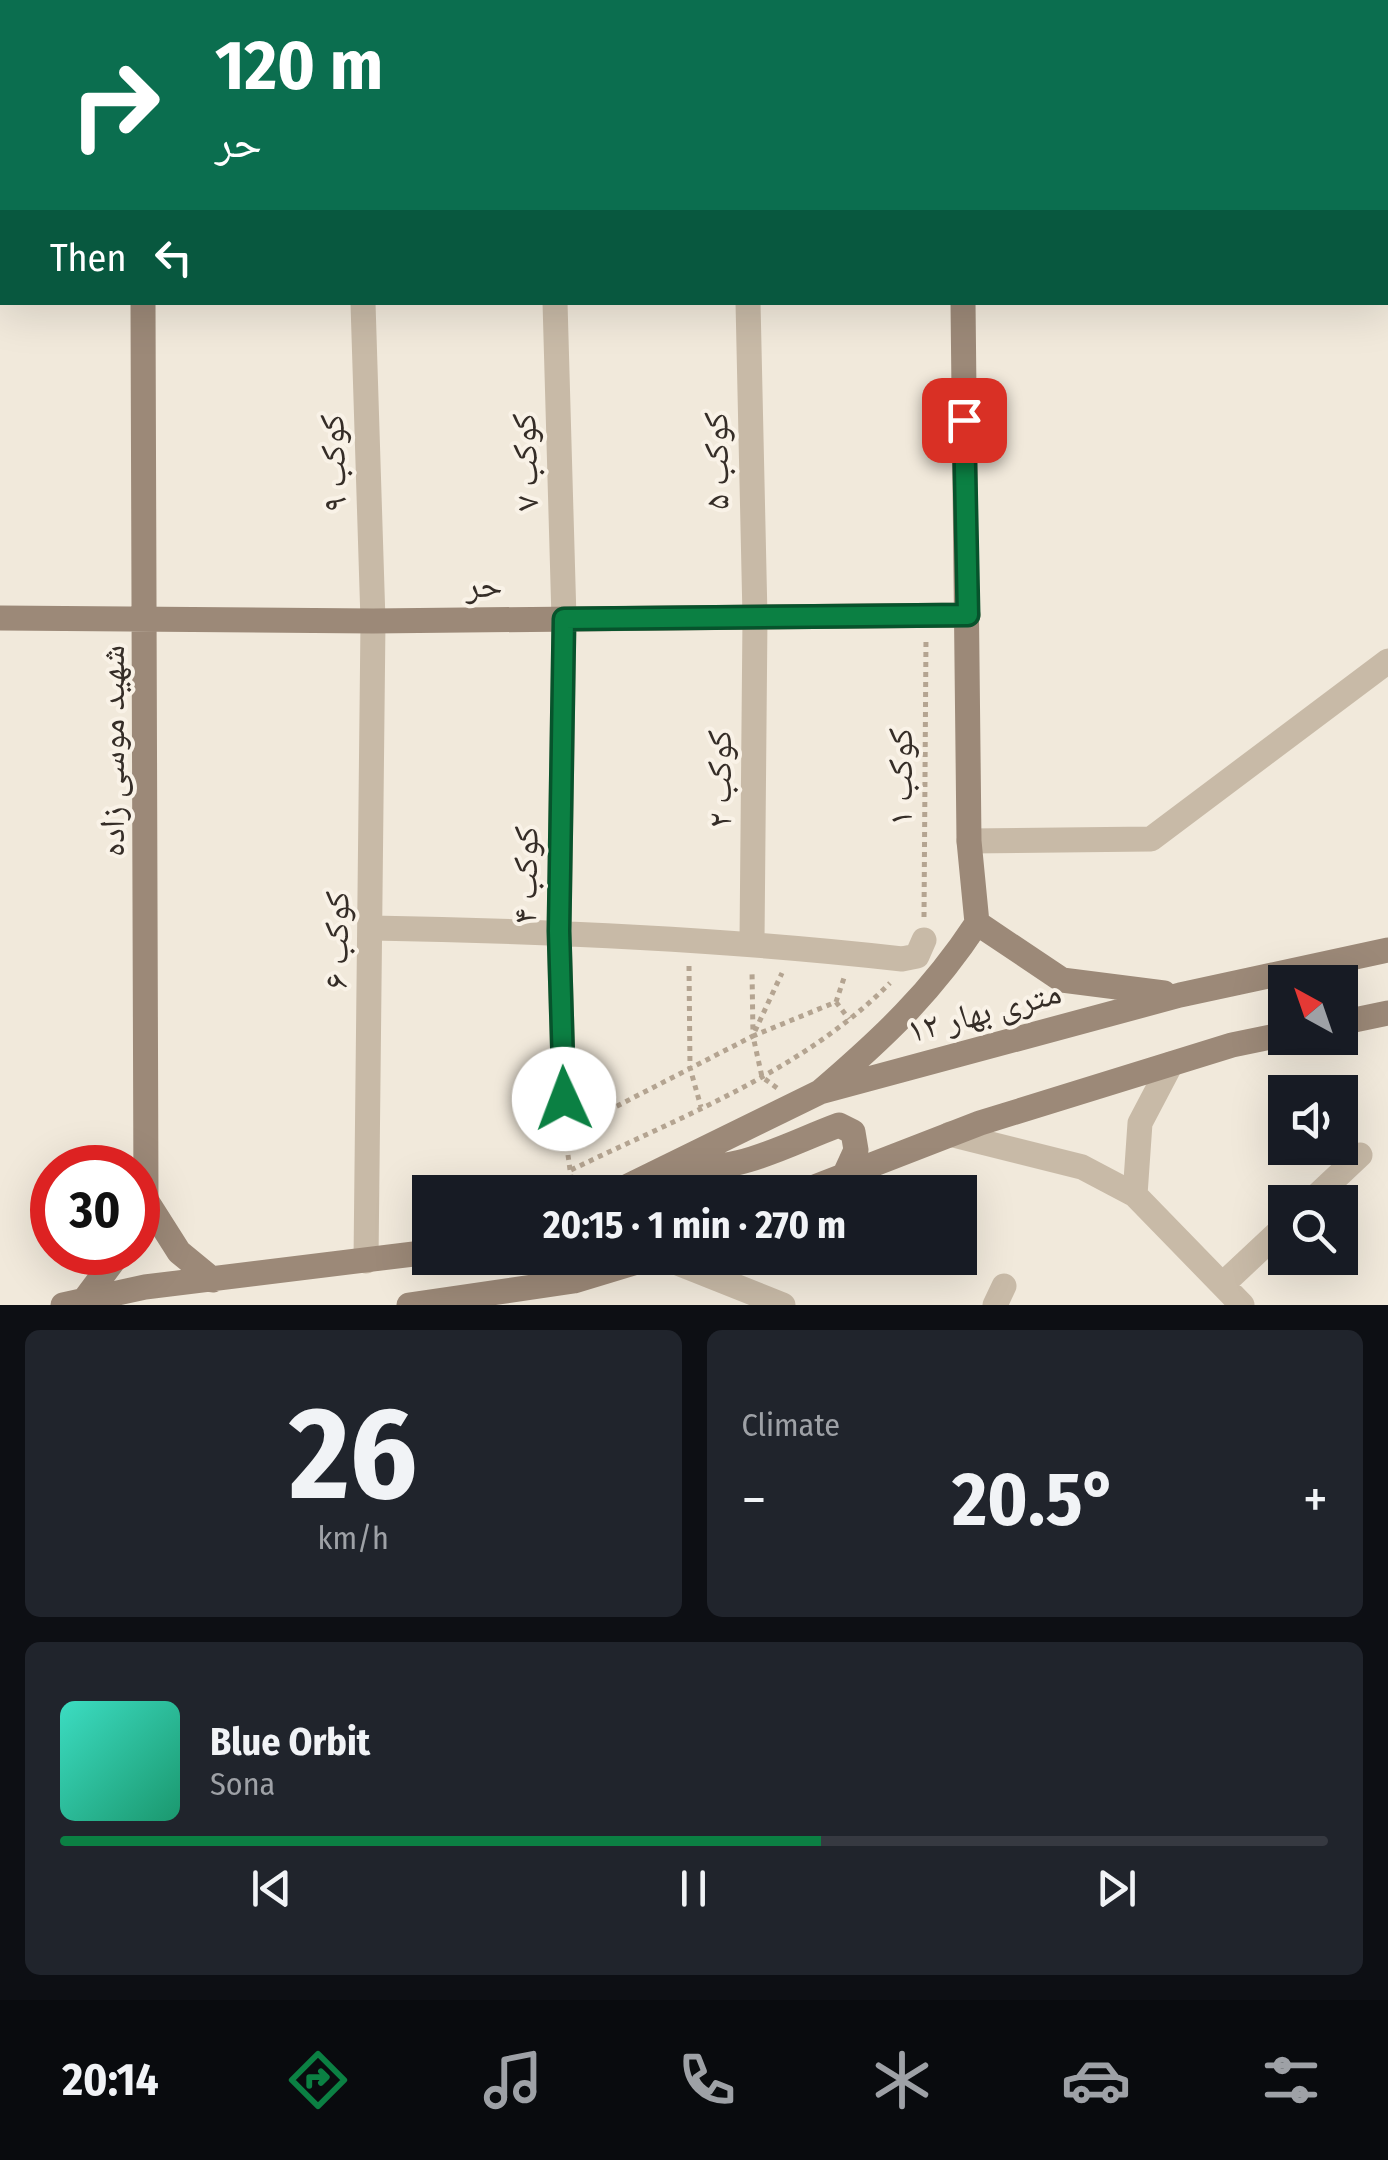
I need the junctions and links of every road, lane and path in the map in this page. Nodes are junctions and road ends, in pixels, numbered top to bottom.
1 (143, 305) edge
2 (363, 305) edge
3 (555, 305) edge
4 (748, 305) edge
5 (962, 305) edge
6 (968, 615) junction
7 (148, 616) junction
8 (926, 616) junction
9 (755, 617) junction
10 (0, 618) edge
11 (564, 619) junction
12 (373, 621) junction
13 (1388, 661) edge
14 (968, 841) junction
15 (977, 923) junction
16 (372, 928) junction
17 (559, 931) junction
18 (689, 939) junction
19 (752, 942) junction
20 (794, 947) junction
21 (920, 948) junction
22 (1388, 950) edge
23 (853, 954) junction
24 (1180, 995) junction
25 (836, 1002) junction
26 (1388, 1013) edge
27 (849, 1019) junction
28 (1358, 1019) edge
29 (753, 1036) junction
30 (1268, 1038) edge
31 (1171, 1064) junction
32 (690, 1068) junction
33 (762, 1077) junction
34 (820, 1092) junction
35 (787, 1096) dead end
36 (701, 1107) junction
37 (565, 1133) junction
38 (950, 1134) junction
39 (143, 1145) edge
40 (1360, 1155) dead end
41 (671, 1166) junction
42 (571, 1170) junction
43 (845, 1174) joint
44 (571, 1175) edge
45 (652, 1175) edge
46 (1328, 1185) edge
47 (1135, 1195) junction
48 (160, 1230) edge
49 (1268, 1242) edge
50 (412, 1254) edge
51 (366, 1260) junction
52 (99, 1275) edge
53 (594, 1275) edge
54 (708, 1275) edge
55 (213, 1280) junction
56 (574, 1281) junction
57 (1223, 1284) junction
58 (74, 1302) edge
59 (434, 1303) edge
60 (409, 1305) edge
61 (538, 1305) edge
62 (783, 1305) edge
63 (1242, 1305) edge

1 - 7 street, شهید موسی زاده
2 - 12 street, کوکب ۹
3 - 11 street, کوکب ۷
4 - 9 street, کوکب ۵
5 - 6 street
6 - 8 street, حر
6 - 14 street
7 - 10 street, حر
7 - 12 street, حر
7 - 39 street, شهید موسی زاده
8 - 9 street, حر
8 - 21 path, کوکب ۱
9 - 11 street, حر
9 - 19 street, کوکب ۲
11 - 12 street, حر
11 - 17 street, کوکب ۴
12 - 16 street, کوکب ۶
13 - 14 street
14 - 15 street
15 - 24 street
15 - 34 street
16 - 17 street
16 - 51 street, کوکب ۶
17 - 18 street
17 - 37 street, کوکب ۴
18 - 19 street
18 - 32 path
19 - 20 street
19 - 29 path
20 - 23 street
20 - 29 path
21 - 23 street
21 - 27 path
22 - 24 street, ۱۲ متری بهار
23 - 25 path
24 - 34 street, ۱۲ متری بهار
25 - 27 path
25 - 29 path
26 - 28 street
27 - 33 path
29 - 32 path
29 - 33 path
30 - 31 street
31 - 38 street
31 - 47 street
32 - 36 path
32 - 37 path
33 - 35 path
33 - 36 path
34 - 41 street, ۱۲ متری بهار
36 - 42 path
37 - 42 path
38 - 43 street
38 - 47 street
40 - 46 street
41 - 43 street
41 - 45 street, ۱۲ متری بهار
42 - 44 path
47 - 57 street
48 - 55 street, شهید موسی زاده
49 - 57 street
50 - 51 street
51 - 55 street
52 - 58 street
53 - 56 street
54 - 62 street
55 - 58 street
56 - 59 street
56 - 61 street
57 - 63 street
59 - 60 street

